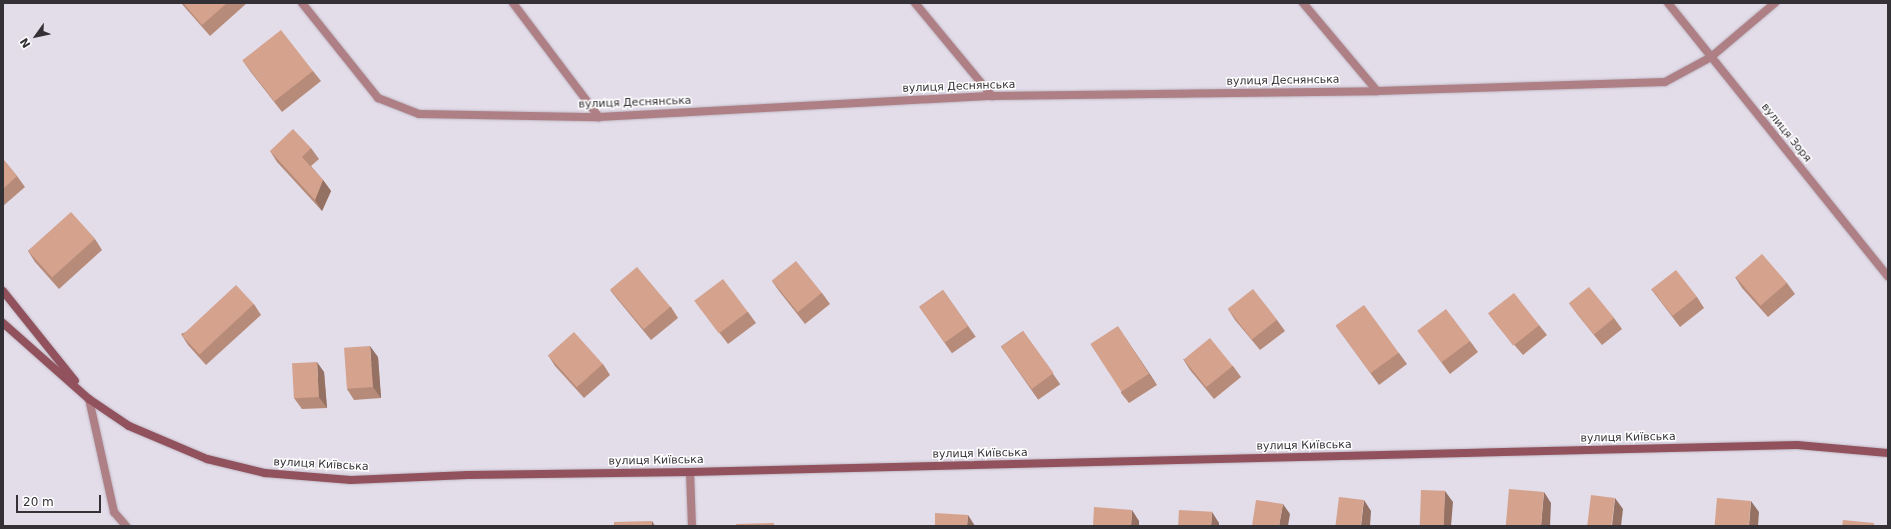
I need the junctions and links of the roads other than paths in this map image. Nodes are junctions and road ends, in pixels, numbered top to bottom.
1 (302, 3) edge
2 (513, 3) edge
3 (914, 3) edge
4 (1304, 3) edge
5 (1668, 3) edge
6 (1775, 3) edge
7 (1711, 57) junction
8 (1377, 91) junction
9 (992, 96) junction
10 (599, 117) junction
11 (1888, 277) edge
12 (3, 291) edge
13 (3, 323) edge
14 (89, 399) junction
15 (1888, 453) edge
16 (690, 472) junction
17 (126, 526) edge
18 (692, 526) edge

1 - 10 street, вулиця Деснянська
2 - 10 street
3 - 9 street
4 - 8 street
5 - 7 street, вулиця Зоря
6 - 7 street
7 - 8 street, вулиця Деснянська
7 - 11 street, вулиця Зоря
8 - 9 street, вулиця Деснянська
9 - 10 street, вулиця Деснянська
12 - 14 main road, вулиця Київська
13 - 14 main road, вулиця Київська
14 - 16 main road, вулиця Київська
14 - 17 street
15 - 16 main road, вулиця Київська
16 - 18 street

